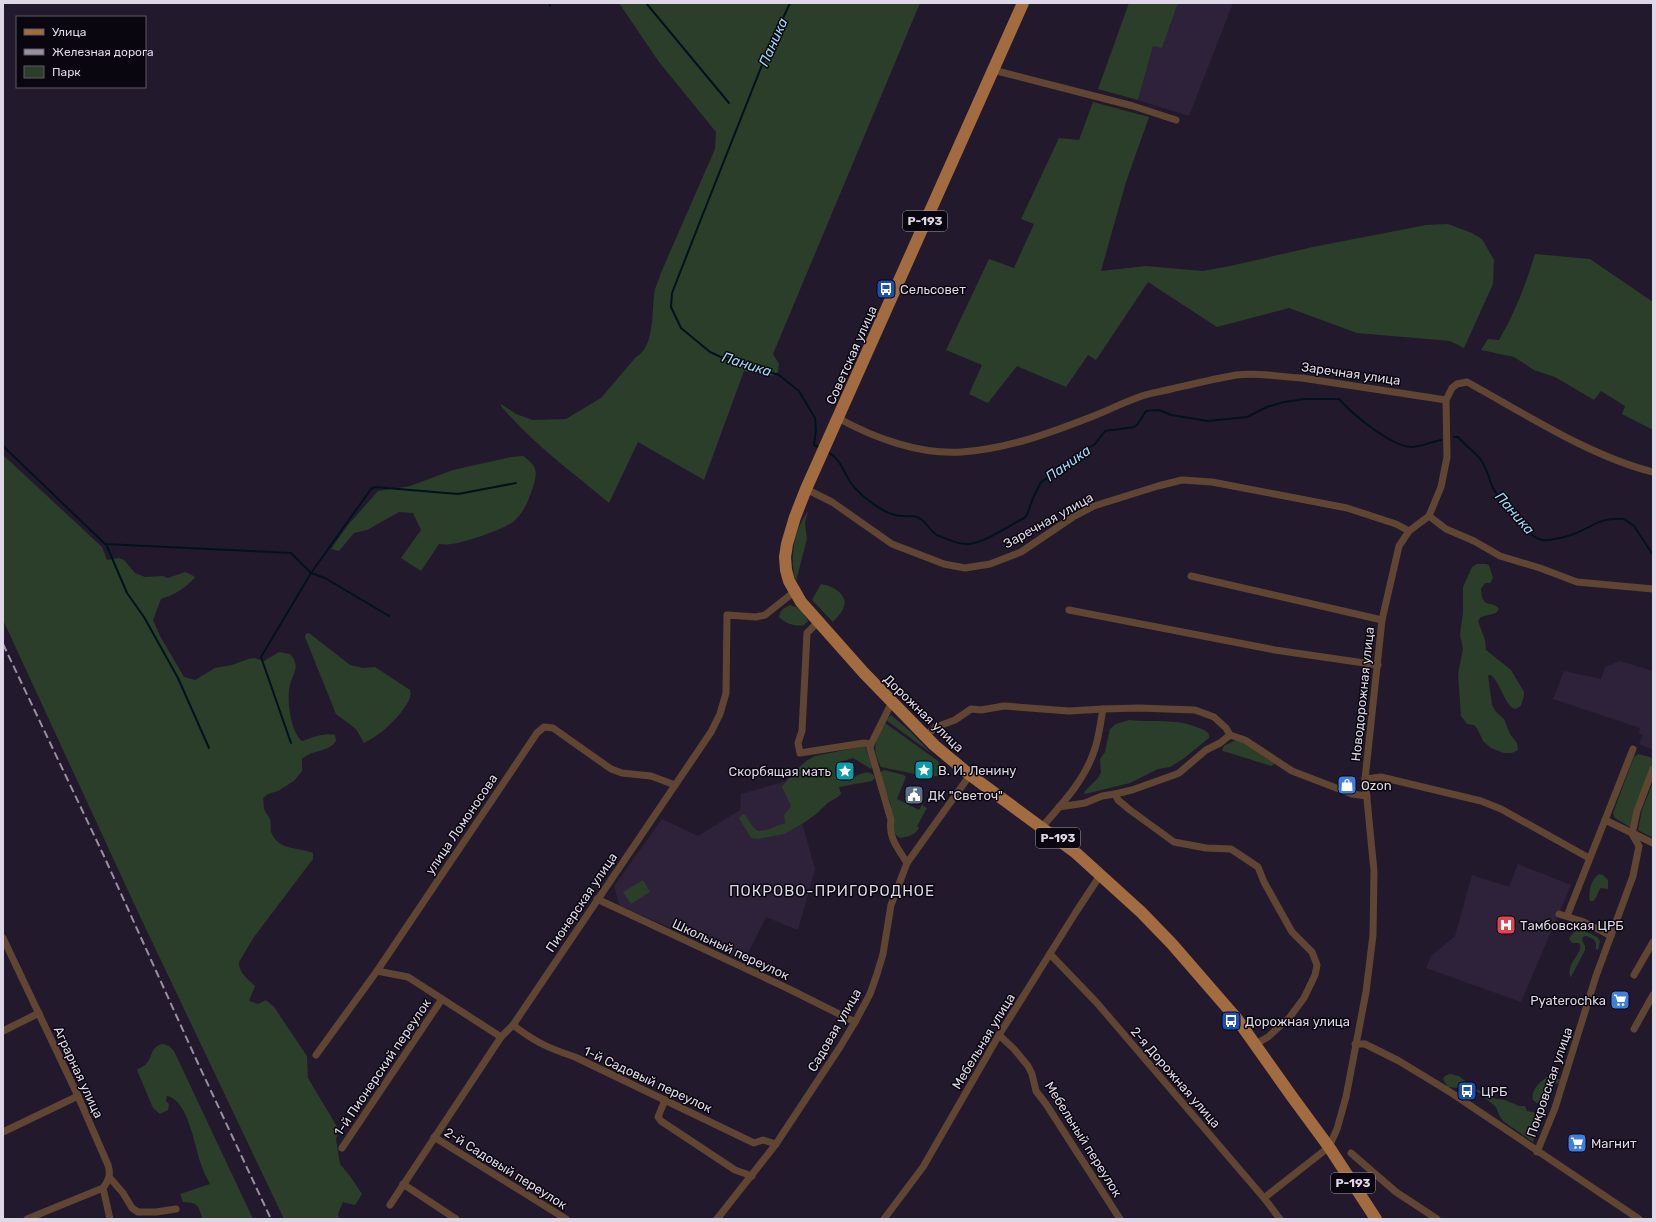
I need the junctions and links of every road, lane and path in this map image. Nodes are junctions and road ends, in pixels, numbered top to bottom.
1 (1023, 3) edge
2 (993, 70) junction
3 (1176, 120) dead end
4 (1446, 400) junction
5 (838, 418) junction
6 (1653, 472) edge
7 (806, 489) junction
8 (1429, 516) junction
9 (1409, 531) junction
10 (787, 544) joint
11 (1191, 576) dead end
12 (1653, 589) edge
13 (794, 592) junction
14 (1069, 610) dead end
15 (1382, 620) junction
16 (818, 622) junction
17 (1378, 665) junction
18 (892, 702) junction
19 (1103, 709) junction
20 (1230, 735) junction
21 (925, 736) junction
22 (870, 744) junction
23 (1633, 749) dead end
24 (1653, 769) edge
25 (970, 775) junction
26 (1366, 779) junction
27 (675, 785) junction
28 (1115, 794) junction
29 (1367, 796) junction
30 (1059, 807) junction
31 (1605, 820) junction
32 (1042, 827) junction
33 (1632, 834) junction
34 (1653, 843) edge
35 (1589, 858) junction
36 (907, 863) junction
37 (1101, 874) junction
38 (596, 900) junction
39 (1611, 936) junction
40 (3, 938) edge
41 (1653, 942) edge
42 (1050, 954) junction
43 (377, 971) junction
44 (1634, 975) dead end
45 (1653, 995) edge
46 (442, 999) junction
47 (39, 1013) junction
48 (855, 1022) junction
49 (513, 1025) junction
50 (1634, 1029) dead end
51 (3, 1031) edge
52 (999, 1035) junction
53 (501, 1037) junction
54 (1256, 1044) junction
55 (1355, 1044) junction
56 (316, 1055) dead end
57 (78, 1096) junction
58 (665, 1100) junction
59 (3, 1132) edge
60 (434, 1137) junction
61 (776, 1144) junction
62 (1329, 1147) junction
63 (342, 1148) dead end
64 (1537, 1152) junction
65 (1351, 1153) dead end
66 (752, 1176) junction
67 (110, 1178) junction
68 (403, 1184) junction
69 (103, 1188) junction
70 (1264, 1198) junction
71 (390, 1205) dead end
72 (176, 1209) dead end
73 (27, 1219) edge
74 (110, 1219) edge
75 (456, 1219) edge
76 (566, 1219) edge
77 (717, 1219) edge
78 (884, 1219) edge
79 (1120, 1219) edge
80 (1280, 1219) edge
81 (1376, 1219) edge
82 (1437, 1219) edge
83 (1639, 1219) edge

1 - 2 main road, Советская улица / Р-193
2 - 3 street
2 - 5 main road, Советская улица / Р-193
4 - 5 street, Заречная улица
4 - 6 street
4 - 8 street
5 - 7 main road, Советская улица / Р-193
7 - 9 street, Заречная улица
7 - 10 main road, Советская улица / Р-193
8 - 9 street, Новодорожная улица
8 - 12 street
9 - 15 street, Новодорожная улица
10 - 13 main road, Дорожная улица / Р-193
11 - 15 street
13 - 16 main road, Дорожная улица / Р-193
13 - 27 street, Пионерская улица
14 - 17 street
15 - 17 street, Новодорожная улица
16 - 18 main road, Дорожная улица / Р-193
16 - 22 street
17 - 26 street, Новодорожная улица
18 - 21 main road, Дорожная улица / Р-193
18 - 22 street
19 - 20 street
19 - 21 street
19 - 30 street
20 - 28 street
20 - 29 street
21 - 25 main road, Дорожная улица / Р-193
22 - 36 street
23 - 31 street
24 - 33 street
25 - 32 main road, Дорожная улица / Р-193
25 - 36 street, Садовая улица
26 - 29 street, Новодорожная улица
26 - 35 street
27 - 38 street, Пионерская улица
27 - 43 street, улица Ломоносова
28 - 30 street
28 - 54 street
29 - 55 street, Новодорожная улица
30 - 32 street
31 - 33 street
31 - 35 street
32 - 37 main road, Дорожная улица / Р-193
33 - 34 street
33 - 39 street, Покровская улица
35 - 39 street
36 - 48 street, Садовая улица
37 - 42 street, Мебельная улица
37 - 54 main road, Дорожная улица / Р-193
38 - 48 street, Школьный переулок
38 - 49 street, Пионерская улица
39 - 64 street, Покровская улица
40 - 47 street, Аграрная улица
41 - 44 street
42 - 52 street, Мебельная улица
42 - 70 street, 2-я Дорожная улица
43 - 46 street
43 - 56 street, улица Ломоносова
45 - 50 street
46 - 53 street
46 - 63 street, 1-й Пионерский переулок
47 - 51 street
47 - 57 street, Аграрная улица
48 - 61 street, Садовая улица
49 - 53 street, Пионерская улица
49 - 58 street, 1-й Садовый переулок
52 - 78 street, Мебельная улица
52 - 79 street, Мебельный переулок
53 - 60 street, Пионерская улица
54 - 62 main road, Дорожная улица / Р-193
55 - 62 street, Новодорожная улица
55 - 64 street
57 - 59 street
57 - 67 street, Аграрная улица
58 - 61 street, 1-й Садовый переулок
58 - 66 street
60 - 68 street, Пионерская улица
60 - 76 street, 2-й Садовый переулок
61 - 66 street, Садовая улица
62 - 70 street
62 - 81 main road, Дорожная улица / Р-193
64 - 83 street
65 - 82 street
66 - 77 street, Садовая улица
67 - 69 street
67 - 72 street
68 - 71 street, Пионерская улица
68 - 75 street
69 - 73 street
69 - 74 street
70 - 80 street, 2-я Дорожная улица

